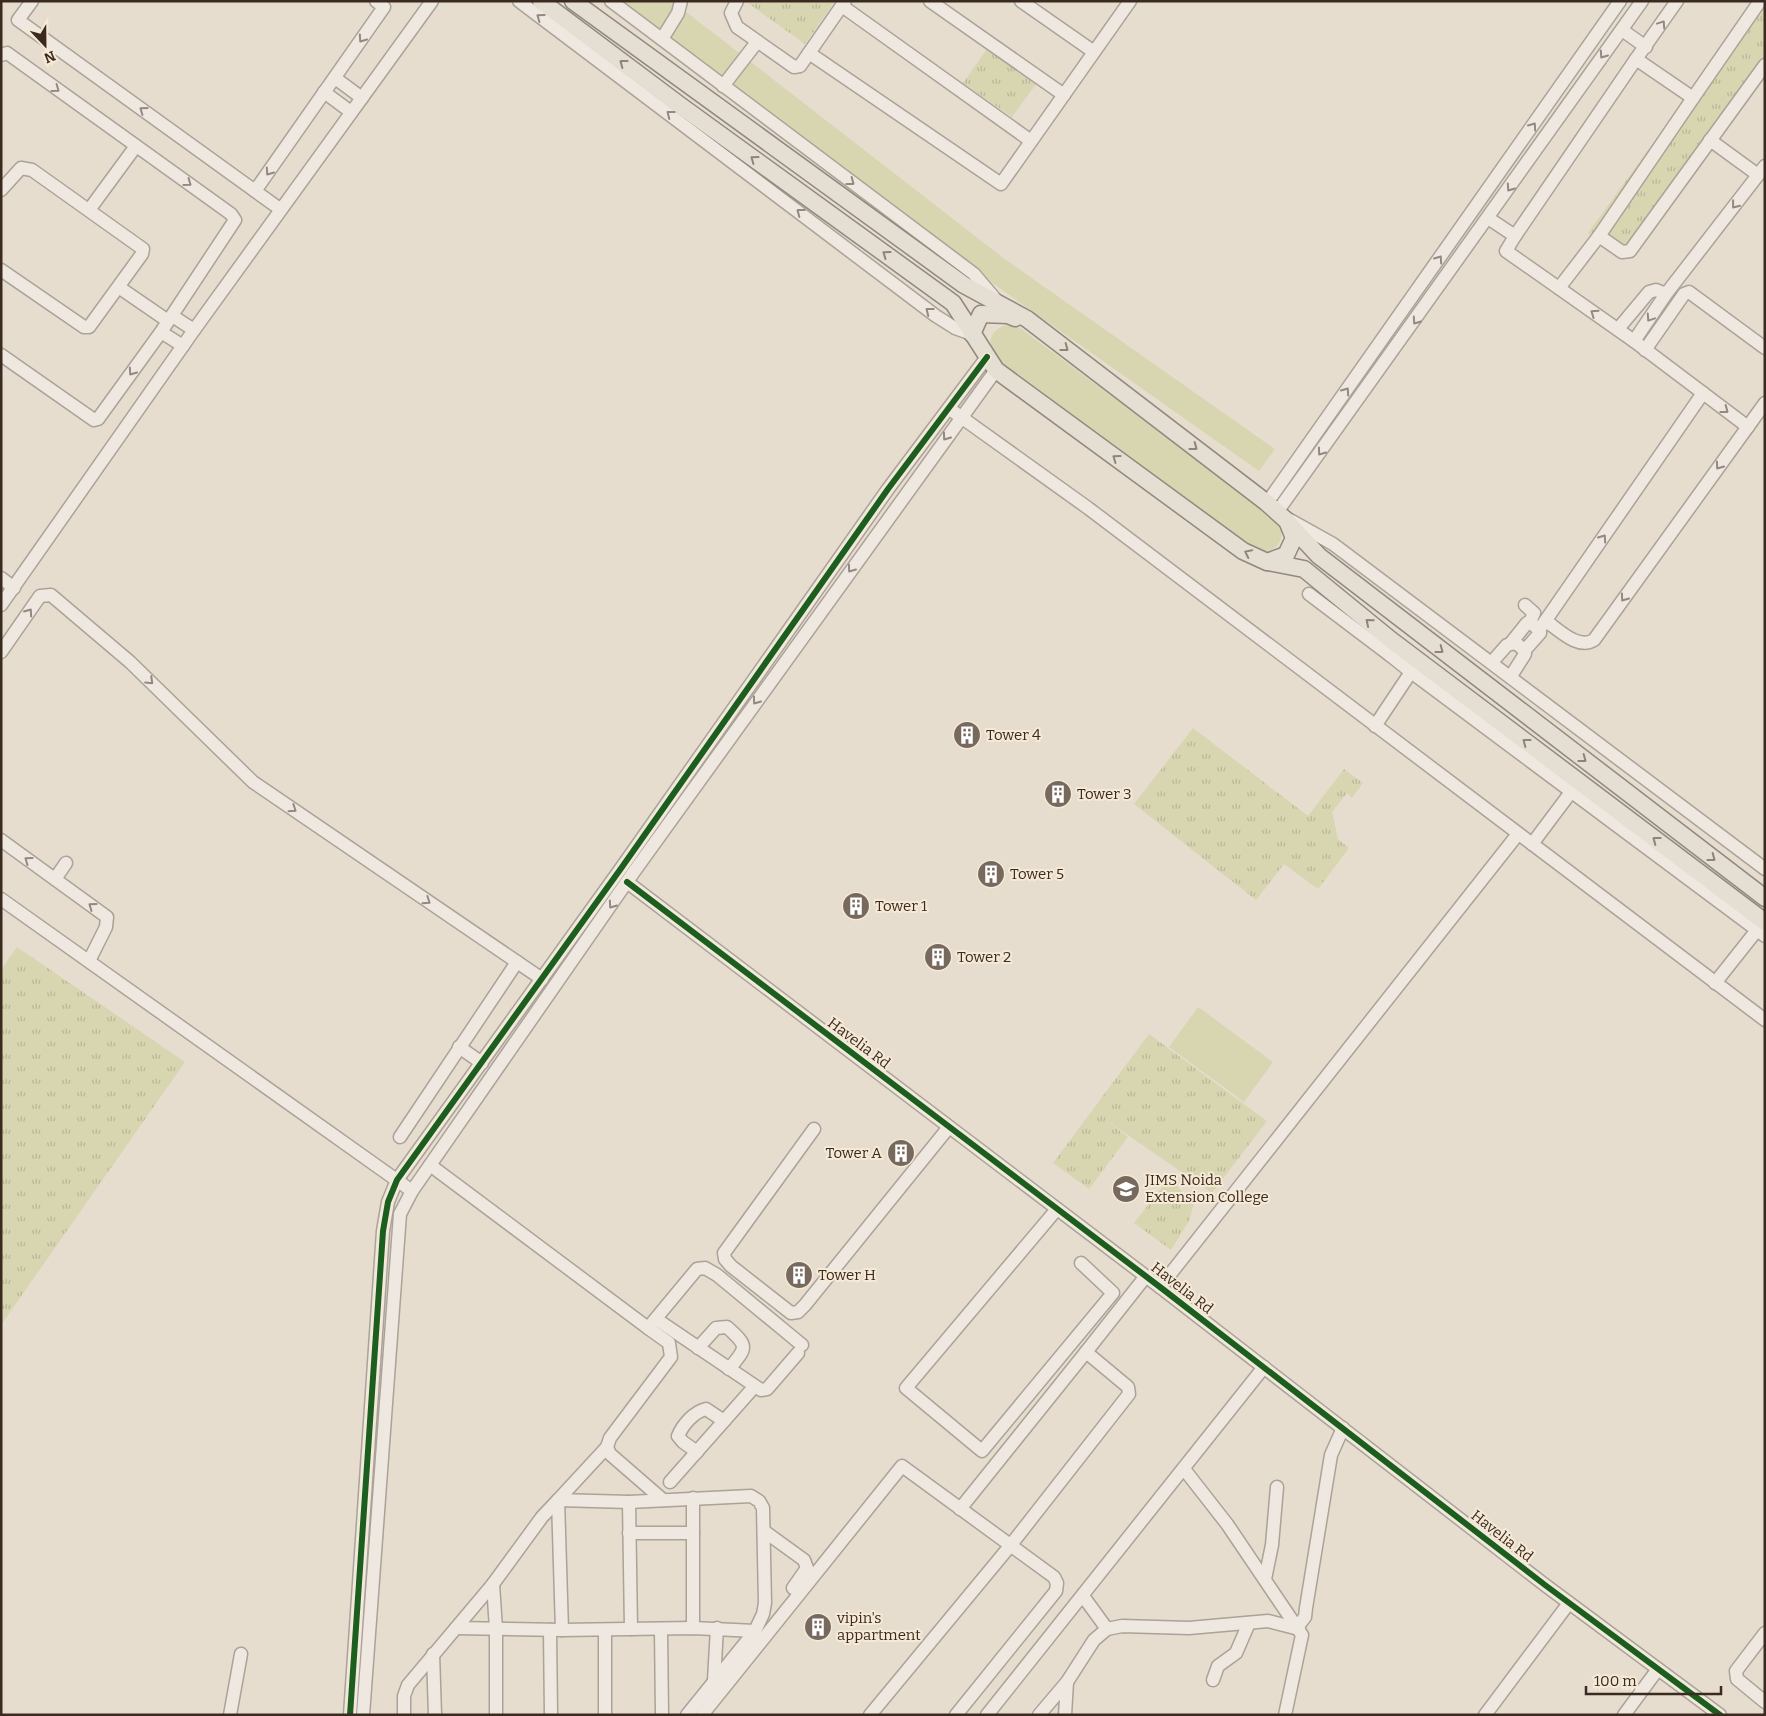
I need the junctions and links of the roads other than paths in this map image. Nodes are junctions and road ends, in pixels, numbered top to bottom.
1 (32, 1) edge
2 (376, 1) edge
3 (432, 1) edge
4 (519, 1) edge
5 (541, 1) edge
6 (573, 1) edge
7 (611, 1) edge
8 (681, 1) edge
9 (737, 1) edge
10 (930, 1) edge
11 (1021, 1) edge
12 (1620, 1) edge
13 (1642, 1) edge
14 (1677, 1) edge
15 (1760, 1) edge
16 (843, 3) edge
17 (1126, 3) edge
18 (1622, 30) junction
19 (662, 40) junction
20 (757, 42) junction
21 (1646, 47) junction
22 (1094, 52) junction
23 (809, 53) junction
24 (1, 55) edge
25 (1636, 60) junction
26 (1765, 65) edge
27 (335, 78) junction
28 (723, 86) junction
29 (324, 92) junction
30 (1064, 94) junction
31 (362, 98) junction
32 (1693, 98) junction
33 (351, 112) junction
34 (1710, 140) junction
35 (1031, 141) junction
36 (136, 146) junction
37 (1761, 170) edge
38 (1, 190) edge
39 (255, 191) junction
40 (89, 210) junction
41 (280, 210) junction
42 (1488, 218) junction
43 (1514, 236) junction
44 (1599, 236) junction
45 (1, 270) edge
46 (120, 288) junction
47 (1559, 288) junction
48 (1666, 294) junction
49 (996, 300) junction
50 (169, 324) junction
51 (1040, 329) junction
52 (1618, 329) junction
53 (194, 330) junction
54 (972, 334) junction
55 (1634, 341) junction
56 (183, 346) junction
57 (1765, 348) edge
58 (1645, 350) junction
59 (1, 355) edge
60 (991, 363) junction
61 (1703, 393) junction
62 (1765, 403) edge
63 (948, 408) junction
64 (960, 417) junction
65 (1748, 427) junction
66 (1278, 513) junction
67 (1267, 562) junction
68 (1, 578) edge
69 (14, 588) junction
70 (1309, 594) dead end
71 (1, 605) edge
72 (1525, 605) dead end
73 (1425, 612) junction
74 (1539, 624) junction
75 (1412, 628) junction
76 (1511, 643) junction
77 (1395, 651) junction
78 (1524, 651) junction
79 (1, 652) edge
80 (1492, 662) junction
81 (1411, 672) junction
82 (1510, 676) junction
83 (1375, 726) junction
84 (1571, 792) junction
85 (1518, 834) junction
86 (1, 840) edge
87 (646, 844) junction
88 (1532, 844) junction
89 (66, 863) dead end
90 (1765, 869) edge
91 (55, 879) junction
92 (627, 882) junction
93 (1765, 898) edge
94 (1, 899) edge
95 (1762, 929) edge
96 (89, 961) junction
97 (517, 962) junction
98 (542, 979) junction
99 (1715, 983) junction
100 (1765, 1020) edge
101 (459, 1048) junction
102 (482, 1063) junction
103 (949, 1127) junction
104 (814, 1129) dead end
105 (400, 1137) dead end
106 (430, 1165) junction
107 (397, 1180) junction
108 (412, 1191) junction
109 (1057, 1209) junction
110 (1081, 1263) dead end
111 (1146, 1276) junction
112 (1160, 1287) junction
113 (652, 1323) junction
114 (698, 1348) junction
115 (1086, 1352) junction
116 (1264, 1367) junction
117 (729, 1369) junction
118 (754, 1387) junction
119 (724, 1421) junction
120 (1344, 1428) junction
121 (607, 1447) junction
122 (697, 1452) junction
123 (1184, 1469) junction
124 (670, 1482) dead end
125 (1277, 1487) dead end
126 (693, 1498) junction
127 (558, 1500) junction
128 (663, 1500) junction
129 (629, 1502) junction
130 (960, 1509) junction
131 (764, 1531) junction
132 (629, 1533) junction
133 (693, 1533) junction
134 (1010, 1546) junction
135 (1265, 1579) junction
136 (493, 1584) junction
137 (1083, 1596) junction
138 (1569, 1603) junction
139 (1249, 1623) junction
140 (456, 1628) junction
141 (693, 1628) junction
142 (718, 1628) junction
143 (757, 1628) junction
144 (1299, 1628) junction
145 (496, 1629) junction
146 (631, 1629) junction
147 (661, 1629) junction
148 (1107, 1629) junction
149 (556, 1630) junction
150 (605, 1630) junction
151 (1765, 1633) edge
152 (241, 1654) dead end
153 (433, 1654) junction
154 (1658, 1669) junction
155 (714, 1680) junction
156 (1213, 1680) dead end
157 (1067, 1682) junction
158 (1765, 1702) edge
159 (1288, 1714) edge
160 (1716, 1714) edge
161 (230, 1715) edge
162 (350, 1715) edge
163 (363, 1715) edge
164 (404, 1715) edge
165 (435, 1715) edge
166 (496, 1715) edge
167 (551, 1715) edge
168 (605, 1715) edge
169 (662, 1715) edge
170 (686, 1715) edge
171 (702, 1715) edge
172 (870, 1715) edge
173 (956, 1715) edge
174 (988, 1715) edge
175 (1039, 1715) edge
176 (1065, 1715) edge
177 (1485, 1715) edge
178 (1624, 1715) edge

39 -> 1 street
2 -> 27 street
3 - 31 street
54 -> 4 street
54 -> 5 main road
6 - 49 main road
7 - 19 street
8 - 19 street
9 - 20 street
10 - 30 street
11 - 22 street
66 -> 12 street
13 - 18 street
21 -> 14 street
15 - 32 street
16 - 23 street
16 - 35 street
17 - 22 street
18 - 21 street
18 -> 42 street
19 - 28 street
20 - 23 street
20 - 28 street
21 - 25 street
22 - 30 street
23 - 35 street
24 -> 36 street
25 - 32 street
25 - 43 street
26 - 34 street
27 - 29 street
27 - 31 street
28 -> 49 street
29 - 33 street
29 -> 39 street
30 - 35 street
31 - 33 street
32 - 44 street
33 - 41 street
34 - 37 street
34 - 44 street
36 - 40 street
36 -> 50 street
37 -> 48 street
38 - 40 street
39 - 41 street
40 - 46 street
41 - 53 street
42 - 43 street
42 -> 66 street
43 - 47 street
44 - 47 street
45 - 46 street
46 - 50 street
52 -> 47 street
48 - 52 street
48 -> 55 street
49 - 51 main road
50 - 53 street
50 - 56 street
50 -> 59 street
51 - 54 main road
51 -> 66 main road
52 - 55 street
53 - 56 street
54 - 60 main road
55 - 58 street
56 - 69 street
57 - 58 street
58 - 61 street
60 - 63 street
60 - 64 street
67 -> 60 main road
61 -> 65 street
74 -> 61 street
62 - 65 street
63 - 64 street
63 - 87 street
64 - 83 street
64 -> 87 street
65 -> 74 street
66 - 67 main road
66 - 73 street
66 - 75 main road
77 -> 67 main road
68 - 69 street
69 - 71 street
70 - 77 street
72 - 74 street
73 - 75 street
73 - 80 street
74 - 76 street
74 - 78 street
75 -> 93 main road
76 - 78 street
76 - 80 street
77 - 81 street
95 -> 77 main road
78 - 82 street
79 -> 97 street
80 - 82 street
81 - 83 street
81 - 84 street
82 - 90 street
83 - 85 street
84 - 88 street
84 - 95 street
85 - 88 street
85 - 112 street
91 -> 86 street
87 - 92 street
87 - 98 street
88 - 99 street
89 - 91 street
96 -> 91 street
92 - 103 street, Havelia Rd
92 -> 106 street
94 - 96 street
95 - 99 street
96 - 107 street
97 - 98 street
97 - 101 street
98 - 102 street
99 - 100 street
101 - 102 street
101 - 105 street
102 - 107 street
103 - 104 street
103 - 109 street, Havelia Rd
106 - 108 street
106 - 113 street
107 - 108 street
107 - 162 street
108 - 163 street
109 - 110 street
109 - 111 street, Havelia Rd
111 - 112 street, Havelia Rd
111 - 115 street
112 - 116 street, Havelia Rd
113 - 114 street
113 - 118 street
113 - 121 street
114 - 117 street
114 - 117 street
115 - 130 street
115 - 134 street
116 - 120 street, Havelia Rd
116 - 123 street
117 - 118 street
118 - 119 street
119 - 122 street
119 - 122 street
120 - 138 street, Havelia Rd
120 - 144 street
121 - 127 street
121 - 128 street
122 - 124 street
123 - 135 street
123 - 137 street
125 - 135 street
126 - 128 street
126 - 131 street
126 - 133 street
127 - 129 street
127 - 136 street
127 - 149 street
128 - 129 street
129 - 132 street
130 - 134 street
130 - 171 street
131 - 143 street
131 - 143 street
132 - 133 street
132 - 146 street
133 - 141 street
134 - 172 street
134 - 173 street
135 - 144 street
136 - 140 street
136 - 145 street
137 - 148 street
137 - 174 street
138 - 154 street, Havelia Rd
138 - 177 street
139 - 144 street
139 - 148 street
139 - 156 street
140 - 145 street
140 - 153 street
141 - 142 street
141 - 147 street
142 - 143 street
142 - 155 street
143 - 155 street
144 - 159 street
145 - 149 street
145 - 166 street
146 - 147 street
146 - 150 street
147 - 169 street
148 - 157 street
149 - 150 street
149 - 167 street
150 - 168 street
151 - 158 street
152 - 161 street
153 - 164 street
153 - 165 street
154 - 160 street, Havelia Rd
154 - 178 street
155 - 170 street
157 - 175 street
157 - 176 street

